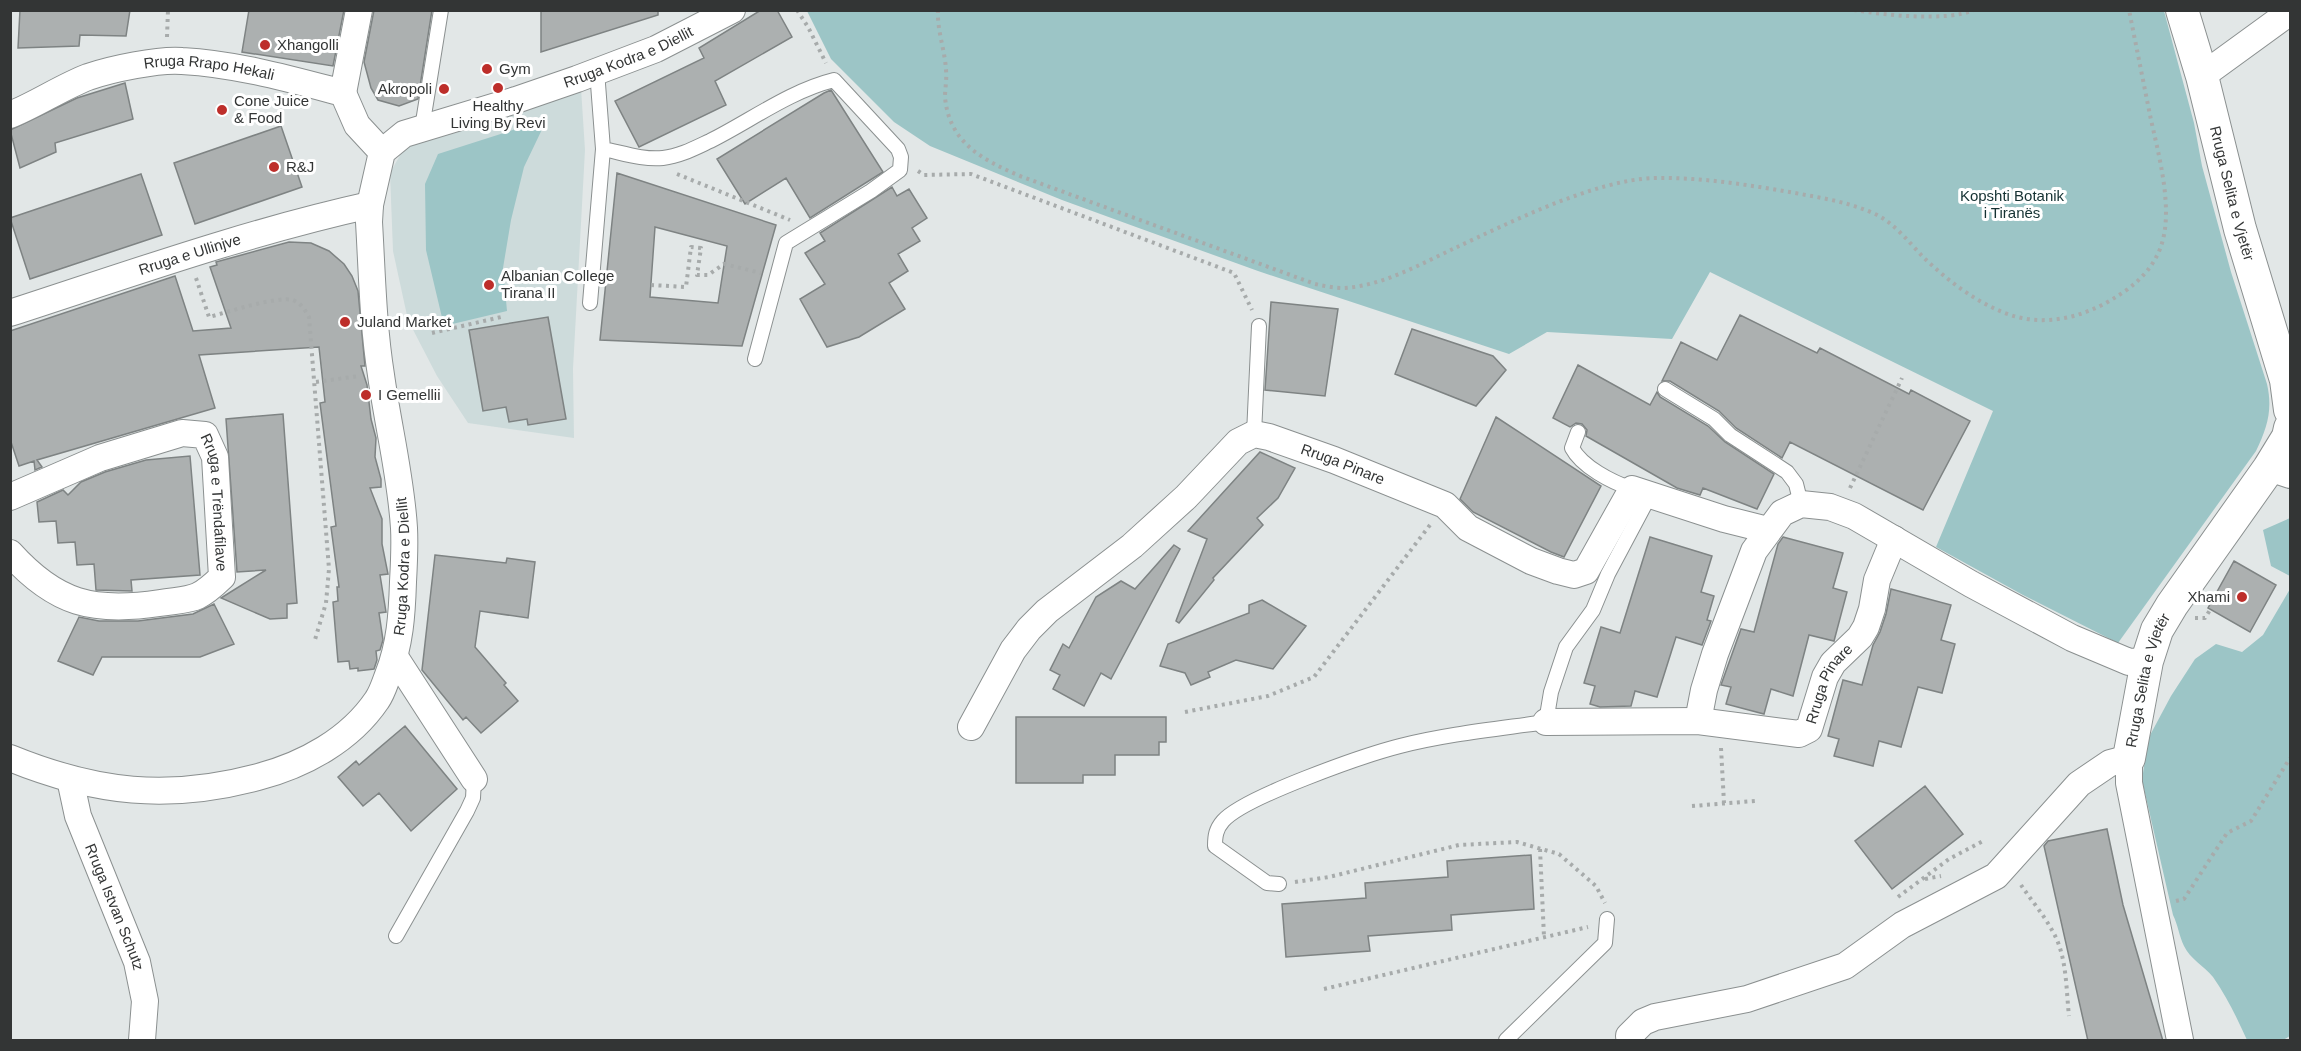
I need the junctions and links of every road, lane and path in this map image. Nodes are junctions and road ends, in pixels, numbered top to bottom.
1 (359, 10) edge
2 (441, 10) edge
3 (732, 10) edge
4 (797, 10) edge
5 (938, 10) edge
6 (1854, 10) edge
7 (1974, 10) edge
8 (2129, 10) edge
9 (2182, 10) edge
10 (2290, 12) edge
11 (597, 71) junction
12 (2202, 76) junction
13 (834, 80) junction
14 (343, 93) junction
15 (10, 115) edge
16 (422, 128) junction
17 (603, 149) junction
18 (382, 152) junction
19 (673, 173) dead end
20 (924, 175) dead end
21 (370, 204) junction
22 (809, 228) junction
23 (189, 255) junction
24 (763, 274) dead end
25 (687, 275) junction
26 (697, 275) junction
27 (651, 285) dead end
28 (590, 303) dead end
29 (10, 313) edge
30 (501, 317) dead end
31 (1259, 326) joint
32 (432, 333) dead end
33 (755, 359) dead end
34 (380, 374) junction
35 (1902, 378) dead end
36 (315, 382) junction
37 (1665, 389) dead end
38 (2290, 410) edge
39 (2290, 428) edge
40 (1578, 432) dead end
41 (1254, 434) junction
42 (2280, 472) edge
43 (1850, 489) dead end
44 (1641, 492) junction
45 (10, 497) edge
46 (1800, 504) junction
47 (1445, 505) junction
48 (1768, 530) junction
49 (1894, 539) junction
50 (10, 553) edge
51 (314, 643) dead end
52 (395, 657) junction
53 (2146, 660) junction
54 (1185, 712) dead end
55 (1545, 722) junction
56 (1709, 722) junction
57 (971, 727) dead end
58 (10, 758) edge
59 (2128, 758) junction
60 (2290, 758) edge
61 (474, 778) joint
62 (70, 779) junction
63 (1755, 801) dead end
64 (1724, 803) junction
65 (1692, 806) dead end
66 (1985, 840) dead end
67 (1540, 849) junction
68 (2008, 862) junction
69 (1279, 884) joint
70 (1896, 898) dead end
71 (2153, 906) junction
72 (1607, 919) junction
73 (396, 936) dead end
74 (1544, 937) junction
75 (1324, 989) dead end
76 (2069, 1016) dead end
77 (1629, 1036) dead end
78 (142, 1041) edge
79 (1506, 1041) edge
80 (2180, 1041) edge

1 - 14 street
2 - 16 lane
3 - 11 street, Rruga Kodra e Diellit
4 - 13 path
5 - 8 path
6 - 7 path
9 - 12 street, Rruga Selita e Vjetër
10 - 12 street
11 - 16 street, Rruga Kodra e Diellit
11 - 17 lane
12 - 38 street, Rruga Selita e Vjetër
13 - 17 lane
13 - 22 lane
14 - 15 street, Rruga Rrapo Hekali
14 - 18 street
16 - 18 street, Rruga Kodra e Diellit
17 - 28 lane
18 - 21 street, Rruga Kodra e Diellit
19 - 22 path
20 - 31 path
21 - 23 street, Rruga e Ullinjve
21 - 34 street, Rruga Kodra e Diellit
22 - 33 lane
23 - 29 street, Rruga e Ullinjve
23 - 36 path
24 - 26 path
25 - 26 path
25 - 26 path
25 - 27 path
30 - 32 path
31 - 41 lane
34 - 36 path
34 - 52 street, Rruga Kodra e Diellit
35 - 43 path
36 - 51 path
37 - 46 lane
39 - 42 street, Rruga Selita e Vjetër
40 - 44 lane
41 - 47 street, Rruga Pinare
41 - 57 street
42 - 53 street, Rruga Selita e Vjetër
44 - 47 street, Rruga Pinare
44 - 48 street
44 - 55 lane
45 - 50 street, Rruga e Trëndafilave
46 - 48 street
46 - 49 street
47 - 54 path
48 - 56 street
49 - 53 street
49 - 56 street, Rruga Pinare
52 - 61 street
52 - 62 street, Rruga Kodra e Diellit
53 - 59 street, Rruga Selita e Vjetër
55 - 56 street, Rruga Pinare
55 - 69 lane
56 - 64 path
58 - 62 street, Rruga Kodra e Diellit
59 - 68 street
59 - 71 street, Rruga Selita e Vjetër
60 - 71 path
61 - 73 lane
62 - 78 street, Rruga Istvan Schutz
63 - 64 path
64 - 65 path
66 - 70 path
67 - 69 path
67 - 72 path
67 - 74 path
68 - 76 path
68 - 77 street
71 - 80 street, Rruga Selita e Vjetër
72 - 74 path
72 - 79 lane
74 - 75 path

